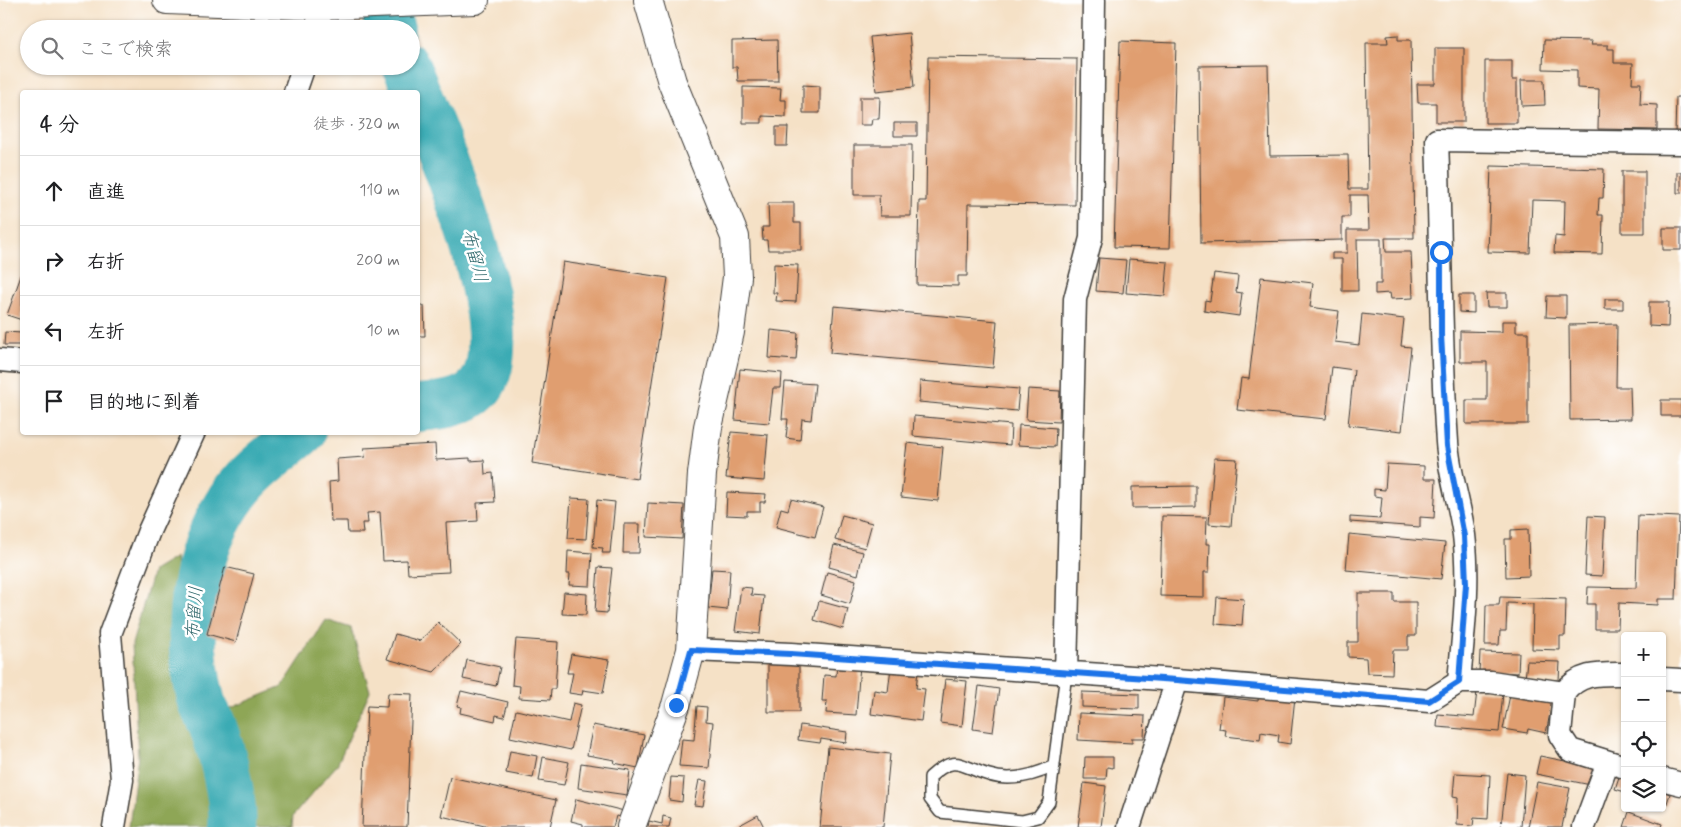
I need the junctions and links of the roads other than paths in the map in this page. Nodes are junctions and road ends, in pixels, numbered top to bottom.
1 (167, 0) edge
2 (475, 0) edge
3 (648, 0) edge
4 (1094, 0) edge
5 (211, 2) edge
6 (319, 17) edge
7 (301, 75) edge
8 (297, 90) edge
9 (1681, 143) edge
10 (0, 360) edge
11 (20, 362) edge
12 (193, 435) edge
13 (691, 650) junction
14 (1066, 674) junction
15 (1621, 674) edge
16 (1177, 680) junction
17 (1459, 682) junction
18 (1564, 693) junction
19 (1617, 765) edge
20 (1054, 766) junction
21 (1666, 780) edge
22 (1681, 784) edge
23 (114, 827) edge
24 (631, 827) edge
25 (1129, 827) edge
26 (1584, 827) edge

1 - 5 street
2 - 6 street
3 - 13 street
4 - 14 street
5 - 6 street
7 - 8 street
9 - 17 street
10 - 11 street
12 - 23 street
13 - 14 street
13 - 24 street
14 - 16 street
14 - 20 lane
15 - 18 street
16 - 17 street
16 - 25 street
17 - 18 street
18 - 19 street
19 - 26 street
20 - 20 lane
21 - 22 street

